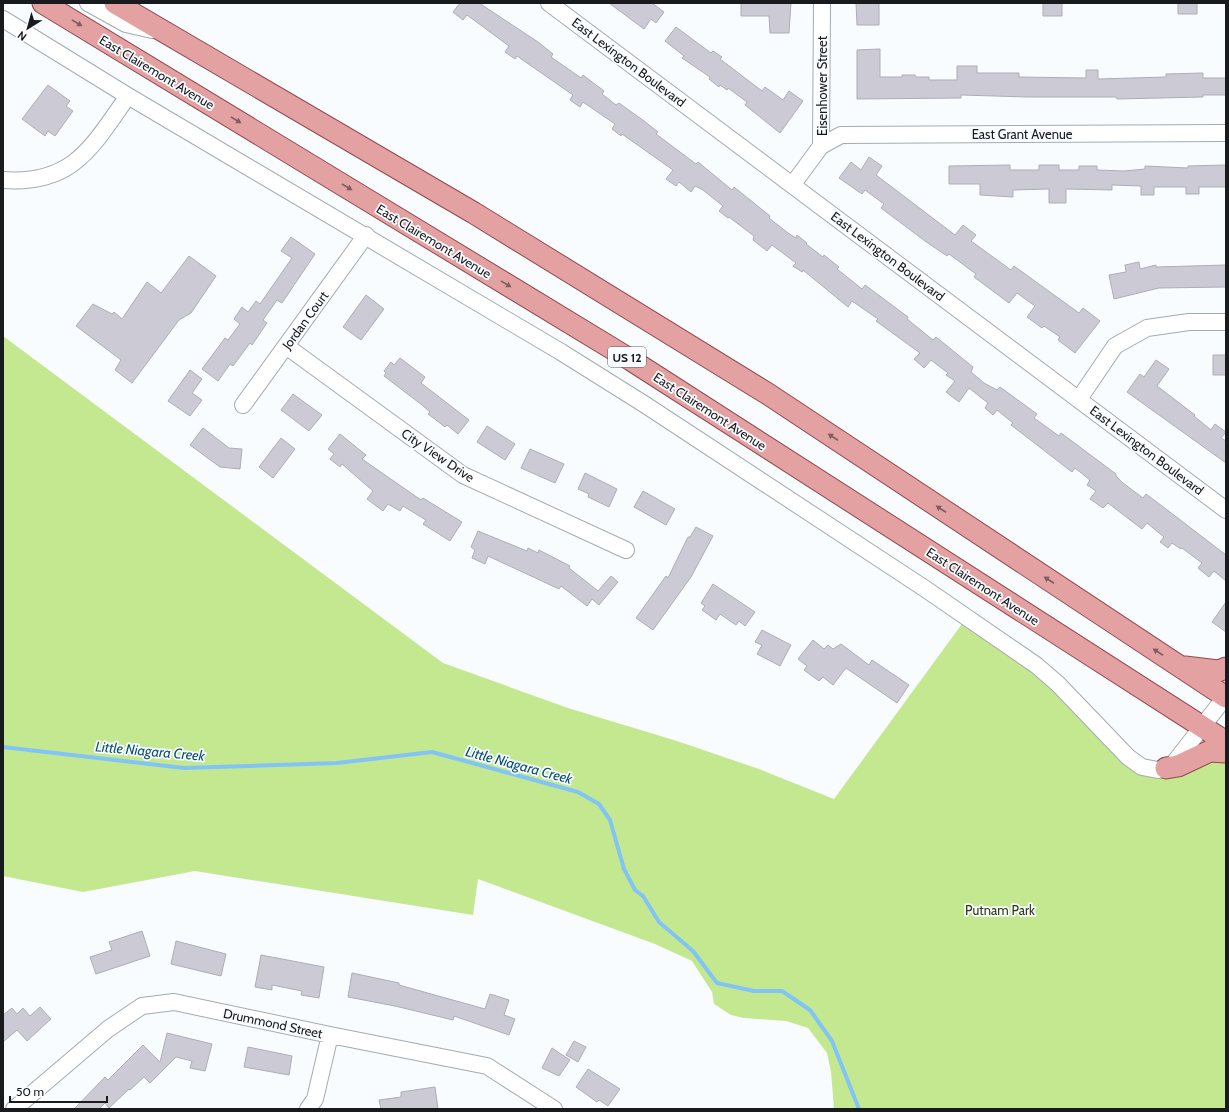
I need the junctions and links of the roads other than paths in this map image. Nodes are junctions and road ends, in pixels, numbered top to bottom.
1 (43, 3) edge
2 (88, 3) edge
3 (115, 3) edge
4 (822, 3) edge
5 (555, 4) edge
6 (3, 19) edge
7 (165, 33) junction
8 (128, 96) junction
9 (1226, 133) edge
10 (822, 146) junction
11 (3, 180) edge
12 (793, 184) junction
13 (366, 236) junction
14 (1226, 322) edge
15 (286, 346) junction
16 (1079, 399) junction
17 (243, 405) dead end
18 (1226, 510) edge
19 (626, 550) dead end
20 (1179, 666) junction
21 (1226, 668) edge
22 (1226, 696) edge
23 (1201, 726) junction
24 (1226, 742) edge
25 (1226, 752) edge
26 (1166, 768) junction
27 (330, 1035) junction
28 (14, 1109) edge
29 (308, 1109) edge
30 (554, 1109) edge

1 -> 23 main road, East Clairemont Avenue / US 12
2 - 7 street
3 - 7 main road
4 - 10 street, Eisenhower Street
5 - 12 street, East Lexington Boulevard
6 - 8 street
20 -> 7 main road
8 - 11 street
8 - 13 street
9 - 10 street, East Grant Avenue
10 - 12 street, Eisenhower Street
12 - 16 street, East Lexington Boulevard
13 - 15 street, Jordan Court
13 - 26 street
14 - 16 street
15 - 17 street, Jordan Court
15 - 19 street, City View Drive
16 - 18 street, East Lexington Boulevard
20 - 21 main road
20 - 22 main road
22 - 23 street
23 - 24 main road, East Clairemont Avenue / US 12
23 - 26 street
25 - 26 main road
27 - 28 street, Drummond Street
27 - 29 street
27 - 30 street, Drummond Street

